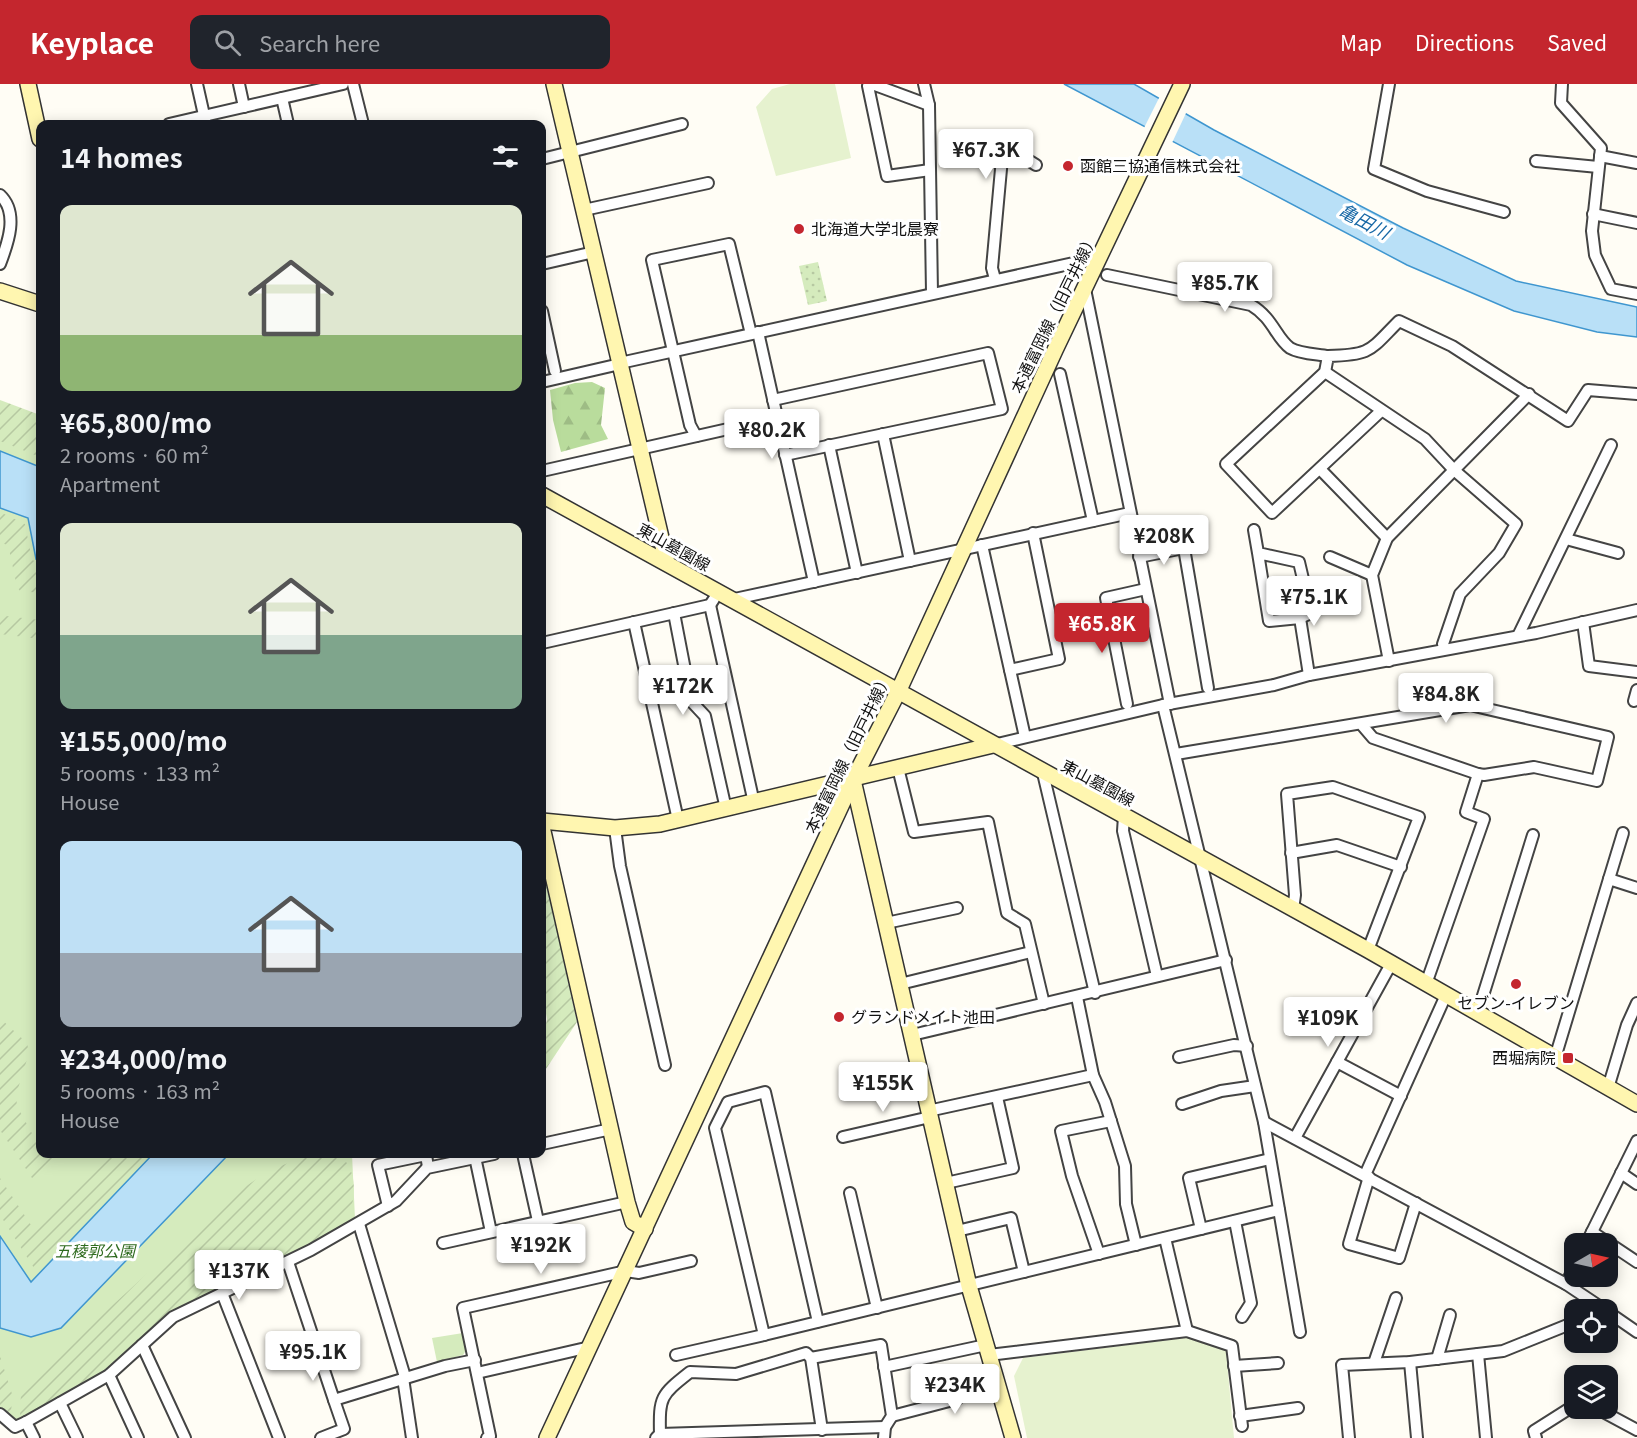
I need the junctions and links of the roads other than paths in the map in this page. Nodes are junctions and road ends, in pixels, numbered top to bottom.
1 (28, 84) edge
2 (197, 84) edge
3 (239, 84) edge
4 (344, 84) edge
5 (353, 84) edge
6 (554, 84) edge
7 (924, 84) edge
8 (1389, 84) edge
9 (1562, 84) edge
10 (1180, 90) edge
11 (282, 98) junction
12 (929, 105) junction
13 (244, 107) junction
14 (205, 120) edge
15 (287, 120) edge
16 (362, 120) edge
17 (36, 121) edge
18 (682, 124) dead end
19 (570, 153) junction
20 (546, 158) edge
21 (1536, 161) dead end
22 (1599, 161) junction
23 (1637, 164) edge
24 (1036, 165) dead end
25 (930, 170) junction
26 (708, 183) dead end
27 (0, 195) edge
28 (584, 210) junction
29 (1504, 212) dead end
30 (1593, 214) junction
31 (1637, 224) edge
32 (594, 252) junction
33 (1101, 257) junction
34 (546, 263) edge
35 (0, 264) edge
36 (1107, 275) dead end
37 (995, 279) junction
38 (1084, 289) junction
39 (0, 291) edge
40 (932, 293) junction
41 (1637, 294) edge
42 (36, 303) edge
43 (546, 330) edge
44 (754, 333) junction
45 (674, 351) junction
46 (1328, 356) junction
47 (620, 363) junction
48 (555, 371) dead end
49 (1325, 372) junction
50 (1060, 374) dead end
51 (546, 381) edge
52 (1529, 394) junction
53 (1637, 394) edge
54 (773, 400) junction
55 (1381, 411) junction
56 (777, 418) junction
57 (883, 435) junction
58 (696, 436) junction
59 (1611, 444) dead end
60 (829, 445) junction
61 (640, 449) junction
62 (785, 455) junction
63 (1320, 469) junction
64 (546, 470) edge
65 (1454, 470) junction
66 (546, 497) edge
67 (1130, 513) junction
68 (1093, 521) junction
69 (1254, 530) dead end
70 (1033, 534) junction
71 (1387, 538) junction
72 (1566, 538) junction
73 (982, 545) junction
74 (962, 549) junction
75 (1258, 553) junction
76 (1618, 553) dead end
77 (1139, 556) junction
78 (1330, 557) dead end
79 (910, 561) junction
80 (667, 563) junction
81 (857, 573) junction
82 (1372, 575) junction
83 (814, 582) junction
84 (1146, 589) junction
85 (719, 599) junction
86 (1637, 610) edge
87 (674, 613) junction
88 (1300, 618) junction
89 (634, 622) junction
90 (1583, 622) junction
91 (1518, 636) junction
92 (546, 642) edge
93 (1443, 644) dead end
94 (1389, 661) junction
95 (1010, 670) junction
96 (1637, 672) edge
97 (1309, 675) junction
98 (1208, 688) dead end
99 (898, 692) junction
100 (1127, 704) dead end
101 (1167, 705) junction
102 (1361, 724) junction
103 (1025, 737) junction
104 (993, 745) junction
105 (1176, 754) junction
106 (898, 768) junction
107 (1043, 773) junction
108 (1478, 774) junction
109 (853, 780) junction
110 (754, 802) junction
111 (726, 809) junction
112 (1124, 816) junction
113 (546, 820) edge
114 (678, 820) junction
115 (615, 828) junction
116 (1623, 833) dead end
117 (1533, 835) dead end
118 (546, 845) edge
119 (1291, 853) junction
120 (1199, 859) junction
121 (1401, 867) junction
122 (1609, 879) junction
123 (1637, 888) edge
124 (957, 908) dead end
125 (1293, 909) junction
126 (886, 923) junction
127 (1368, 950) junction
128 (1031, 952) junction
129 (1226, 960) junction
130 (1390, 964) junction
131 (1157, 976) junction
132 (900, 984) junction
133 (1426, 984) junction
134 (1095, 993) junction
135 (1446, 995) junction
136 (1077, 997) junction
137 (1637, 1003) edge
138 (1044, 1004) junction
139 (1475, 1012) junction
140 (912, 1035) junction
141 (1247, 1046) junction
142 (1179, 1057) dead end
143 (1555, 1058) junction
144 (1337, 1062) junction
145 (665, 1065) dead end
146 (1092, 1075) junction
147 (1255, 1086) junction
148 (1608, 1088) junction
149 (1401, 1096) junction
150 (997, 1097) junction
151 (703, 1104) junction
152 (1182, 1104) dead end
153 (1637, 1104) edge
154 (722, 1113) junction
155 (929, 1114) junction
156 (1111, 1121) junction
157 (1264, 1122) junction
158 (611, 1130) junction
159 (843, 1137) dead end
160 (1295, 1138) junction
161 (1637, 1141) edge
162 (546, 1143) edge
163 (412, 1158) edge
164 (426, 1158) edge
165 (470, 1158) edge
166 (475, 1158) edge
167 (525, 1158) edge
168 (1270, 1159) junction
169 (428, 1167) junction
170 (1621, 1173) junction
171 (1367, 1176) junction
172 (946, 1183) junction
173 (1637, 1184) edge
174 (850, 1193) dead end
175 (627, 1202) junction
176 (1416, 1203) junction
177 (388, 1206) junction
178 (1279, 1210) junction
179 (538, 1221) junction
180 (1235, 1221) junction
181 (359, 1224) junction
182 (645, 1229) junction
183 (1201, 1229) junction
184 (957, 1231) junction
185 (490, 1232) junction
186 (1592, 1232) joint
187 (1166, 1238) junction
188 (443, 1243) dead end
189 (1136, 1245) junction
190 (1099, 1254) junction
191 (691, 1261) dead end
192 (288, 1262) junction
193 (1637, 1262) edge
194 (626, 1271) junction
195 (1024, 1272) junction
196 (1564, 1283) edge
197 (969, 1286) junction
198 (1570, 1287) edge
199 (222, 1293) junction
200 (1395, 1298) dead end
201 (1588, 1299) edge
202 (877, 1308) junction
203 (1450, 1315) dead end
204 (1242, 1317) dead end
205 (1618, 1319) edge
206 (818, 1322) junction
207 (1564, 1326) edge
208 (1187, 1331) junction
209 (1300, 1332) dead end
210 (1637, 1332) edge
211 (764, 1335) junction
212 (142, 1345) junction
213 (590, 1347) junction
214 (1478, 1354) junction
215 (676, 1355) dead end
216 (989, 1355) junction
217 (811, 1358) junction
218 (1437, 1359) junction
219 (475, 1360) junction
220 (1374, 1362) junction
221 (1410, 1362) junction
222 (1278, 1363) dead end
223 (1234, 1366) junction
224 (884, 1367) junction
225 (477, 1373) junction
226 (109, 1376) junction
227 (404, 1378) junction
228 (334, 1400) junction
229 (60, 1402) junction
230 (1298, 1408) dead end
231 (1564, 1412) edge
232 (0, 1414) edge
233 (892, 1416) junction
234 (1616, 1419) edge
235 (27, 1422) junction
236 (1632, 1428) edge
237 (822, 1430) junction
238 (885, 1432) edge
239 (658, 1436) edge
240 (34, 1438) edge
241 (77, 1438) edge
242 (138, 1438) edge
243 (185, 1438) edge
244 (279, 1438) edge
245 (321, 1438) edge
246 (412, 1438) edge
247 (487, 1438) edge
248 (547, 1438) edge
249 (1013, 1438) edge
250 (1349, 1438) edge
251 (1417, 1438) edge
252 (1486, 1438) edge
253 (1536, 1438) edge
254 (1627, 1438) edge

1 - 17 street
2 - 14 street
3 - 13 street
4 - 11 street
5 - 16 street
6 - 19 street
7 - 12 street
8 - 29 street
9 - 22 street
10 - 33 street, 本通富岡線（旧戸井線）
11 - 13 street
11 - 15 street
12 - 25 street
12 - 25 street
13 - 14 street
18 - 19 street
19 - 20 street
19 - 28 street
21 - 22 street
22 - 23 street
22 - 30 street
24 - 37 street
25 - 40 street
26 - 28 street
27 - 35 street
28 - 32 street
30 - 31 street
30 - 41 street
32 - 34 street
32 - 47 street
33 - 37 street
33 - 38 street, 本通富岡線（旧戸井線）
36 - 46 street
37 - 40 street
38 - 67 street
38 - 74 street, 本通富岡線（旧戸井線）
39 - 42 street
40 - 44 street
43 - 48 street
44 - 45 street
44 - 45 street
44 - 54 street
45 - 47 street
45 - 58 street
46 - 49 street
46 - 52 street
47 - 51 street
47 - 61 street
49 - 55 street
49 - 63 street
50 - 68 street
52 - 53 street
52 - 65 street
54 - 56 street
54 - 57 street
55 - 63 street
55 - 65 street
56 - 58 street
56 - 62 street
57 - 60 street
57 - 79 street
58 - 61 street
59 - 72 street
60 - 62 street
60 - 81 street
61 - 64 street
61 - 80 street
62 - 83 street
63 - 71 street
65 - 71 street
65 - 93 street
66 - 80 street, 東山墓園線
67 - 68 street
67 - 77 street
68 - 70 street
69 - 75 street
70 - 73 street
70 - 95 street
71 - 82 street
72 - 76 street
72 - 91 street
73 - 74 street
73 - 95 street
74 - 79 street
74 - 99 street, 本通富岡線（旧戸井線）
75 - 88 street
75 - 88 street
77 - 84 street
77 - 98 street
78 - 82 street
79 - 81 street
80 - 85 street, 東山墓園線
81 - 83 street
82 - 94 street
83 - 85 street
84 - 100 street
84 - 101 street
85 - 87 street
85 - 99 street, 東山墓園線
85 - 110 street
86 - 90 street
87 - 89 street
87 - 111 street
88 - 97 street
89 - 92 street
89 - 114 street
90 - 91 street
90 - 96 street
91 - 94 street
94 - 97 street
95 - 103 street
97 - 101 street
99 - 104 street, 東山墓園線
99 - 109 street, 本通富岡線（旧戸井線）
101 - 103 street
101 - 105 street
102 - 105 street
102 - 108 street
102 - 108 street
103 - 104 street
104 - 106 street
104 - 107 street, 東山墓園線
105 - 120 street
106 - 109 street
106 - 128 street
107 - 112 street, 東山墓園線
107 - 134 street
108 - 133 street
109 - 110 street
109 - 126 street
109 - 151 street, 本通富岡線（旧戸井線）
110 - 111 street
111 - 114 street
112 - 120 street, 東山墓園線
112 - 131 street
113 - 115 street
114 - 115 street
115 - 145 street
116 - 122 street
117 - 139 street
118 - 158 street
119 - 121 street
119 - 121 street
119 - 125 street
120 - 125 street, 東山墓園線
120 - 129 street
121 - 127 street
122 - 123 street
122 - 143 street
124 - 126 street
125 - 127 street, 東山墓園線
126 - 132 street
127 - 130 street, 東山墓園線
128 - 132 street
128 - 138 street
129 - 131 street
129 - 141 street
130 - 133 street, 東山墓園線
130 - 144 street
131 - 134 street
132 - 140 street
133 - 135 street, 東山墓園線
134 - 136 street
135 - 139 street, 東山墓園線
135 - 149 street
136 - 138 street
136 - 146 street
137 - 148 street
138 - 140 street
139 - 143 street, 東山墓園線
140 - 155 street
141 - 142 street
141 - 147 street
143 - 148 street, 東山墓園線
144 - 149 street
144 - 160 street
146 - 150 street
146 - 156 street
147 - 152 street
147 - 157 street
148 - 153 street, 東山墓園線
149 - 171 street
150 - 155 street
150 - 172 street
151 - 154 street
151 - 182 street, 本通富岡線（旧戸井線）
154 - 206 street
154 - 211 street
155 - 159 street
155 - 172 street
156 - 189 street
156 - 190 street
157 - 160 street
157 - 168 street
158 - 162 street
158 - 175 street
160 - 171 street
161 - 170 street
163 - 177 street
164 - 169 street
165 - 169 street
166 - 185 street
167 - 179 street
168 - 178 street
168 - 183 street
169 - 177 street
170 - 173 street
170 - 186 street
171 - 176 street
171 - 176 street
172 - 184 street
174 - 202 street
175 - 179 street
175 - 182 street
176 - 196 street
177 - 181 street
178 - 180 street
178 - 209 street
179 - 185 street
180 - 183 street
180 - 204 street
181 - 192 street
181 - 227 street
182 - 194 street, 本通富岡線（旧戸井線）
183 - 187 street
184 - 195 street
184 - 197 street
185 - 188 street
186 - 193 street
187 - 189 street
187 - 208 street
189 - 190 street
190 - 195 street
191 - 194 street
192 - 199 street
192 - 228 street
194 - 213 street, 本通富岡線（旧戸井線）
194 - 219 street
195 - 197 street
197 - 202 street
197 - 216 street
198 - 201 street
199 - 212 street
199 - 244 street
200 - 220 street
202 - 206 street
203 - 218 street
205 - 210 street
206 - 211 street
207 - 214 street
208 - 216 street
208 - 223 street
211 - 215 street
212 - 226 street
212 - 243 street
213 - 225 street
213 - 248 street, 本通富岡線（旧戸井線）
214 - 218 street
214 - 252 street
216 - 224 street
216 - 233 street
216 - 249 street
217 - 224 street
217 - 237 street
217 - 239 street
218 - 221 street
219 - 225 street
219 - 227 street
220 - 221 street
220 - 250 street
221 - 251 street
222 - 223 street
223 - 230 street
224 - 233 street
225 - 247 street
226 - 229 street
226 - 242 street
227 - 228 street
227 - 246 street
228 - 245 street
229 - 235 street
229 - 241 street
231 - 253 street
232 - 235 street
233 - 238 street
234 - 236 street
235 - 240 street
236 - 254 street
237 - 238 street
237 - 239 street

